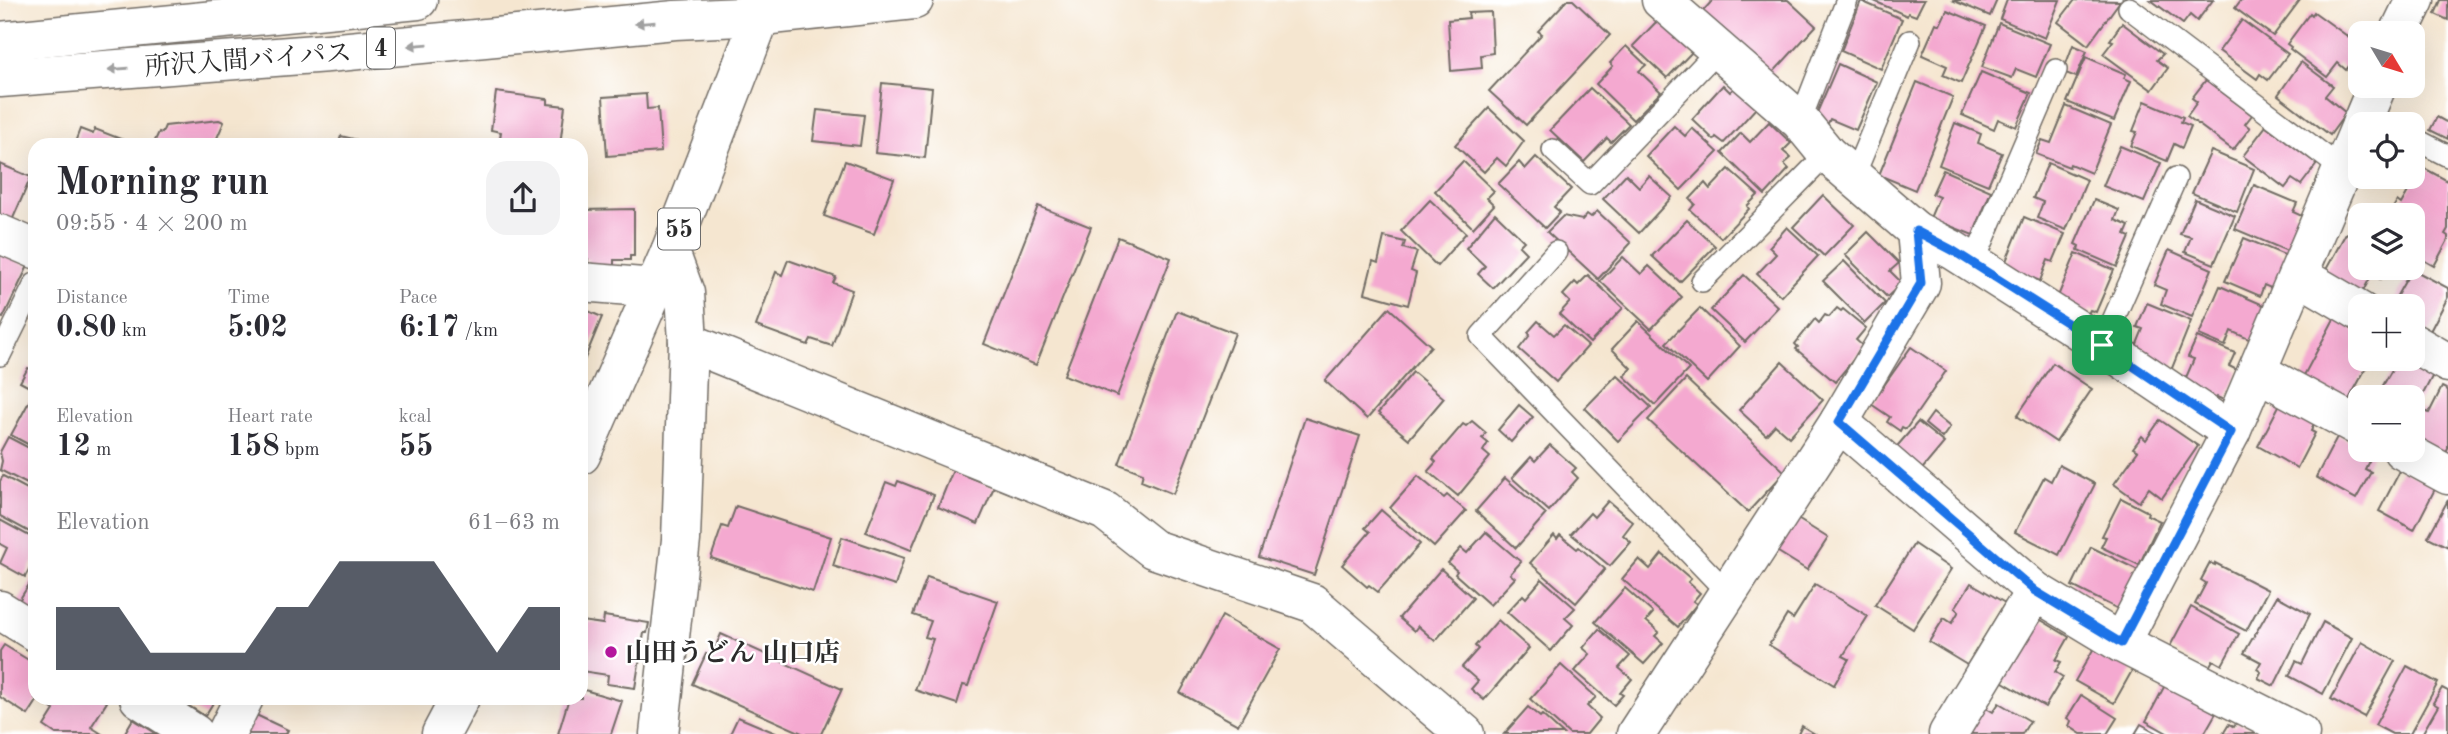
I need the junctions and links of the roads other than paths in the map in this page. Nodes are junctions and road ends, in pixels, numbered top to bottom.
1 (418, 0) edge
2 (914, 0) edge
3 (1661, 0) edge
4 (1847, 0) edge
5 (2415, 0) edge
6 (764, 8) edge
7 (2129, 8) dead end
8 (2405, 21) edge
9 (0, 41) edge
10 (1910, 41) dead end
11 (1719, 49) junction
12 (2056, 70) dead end
13 (0, 78) edge
14 (1800, 121) junction
15 (2425, 144) edge
16 (1553, 150) dead end
17 (2448, 156) edge
18 (2348, 157) edge
19 (1840, 166) junction
20 (2342, 169) junction
21 (2176, 178) dead end
22 (1916, 231) junction
23 (0, 234) edge
24 (28, 246) edge
25 (670, 252) junction
26 (1556, 252) dead end
27 (1973, 264) junction
28 (2298, 275) junction
29 (1702, 281) dead end
30 (588, 283) edge
31 (655, 288) junction
32 (28, 298) edge
33 (2348, 304) edge
34 (688, 342) junction
35 (2102, 345) junction
36 (2425, 350) edge
37 (0, 355) edge
38 (2448, 363) edge
39 (2258, 372) junction
40 (2348, 421) edge
41 (1839, 422) junction
42 (2231, 432) junction
43 (588, 439) edge
44 (2424, 462) edge
45 (2448, 475) edge
46 (2035, 591) junction
47 (1728, 593) junction
48 (0, 610) edge
49 (28, 628) edge
50 (2121, 643) junction
51 (150, 705) edge
52 (240, 705) edge
53 (456, 705) edge
54 (195, 734) edge
55 (226, 734) edge
56 (441, 734) edge
57 (659, 734) edge
58 (1465, 734) edge
59 (1636, 734) edge
60 (1948, 734) edge
61 (2300, 734) edge

1 - 9 street, 所沢入間バイパス / 4
2 - 6 street, 所沢入間バイパス / 4
3 - 11 street
4 - 14 lane
5 - 8 street
6 -> 13 street, 所沢入間バイパス / 4
6 - 25 street, 55
7 - 20 lane
10 - 19 lane
11 - 14 street
11 - 16 lane
12 - 27 lane
14 - 19 street
15 - 17 lane
18 - 20 street
19 - 22 street
19 - 29 lane
20 - 28 street
21 - 35 lane
22 - 27 street
22 - 41 street
23 - 24 street
25 - 31 street, 55
25 - 34 street
26 - 47 lane
27 - 35 street
28 - 33 street
28 - 39 street
30 - 31 street
31 - 43 street, 55
32 - 37 lane
34 - 57 street
34 - 58 street
35 - 42 street
36 - 38 street
39 - 40 street
39 - 42 street
41 - 46 street
41 - 47 street
42 - 50 street
44 - 45 street
46 - 50 street
46 - 60 street
47 - 59 street
48 - 49 street
50 - 61 street
51 - 54 street
52 - 55 street
53 - 56 street

